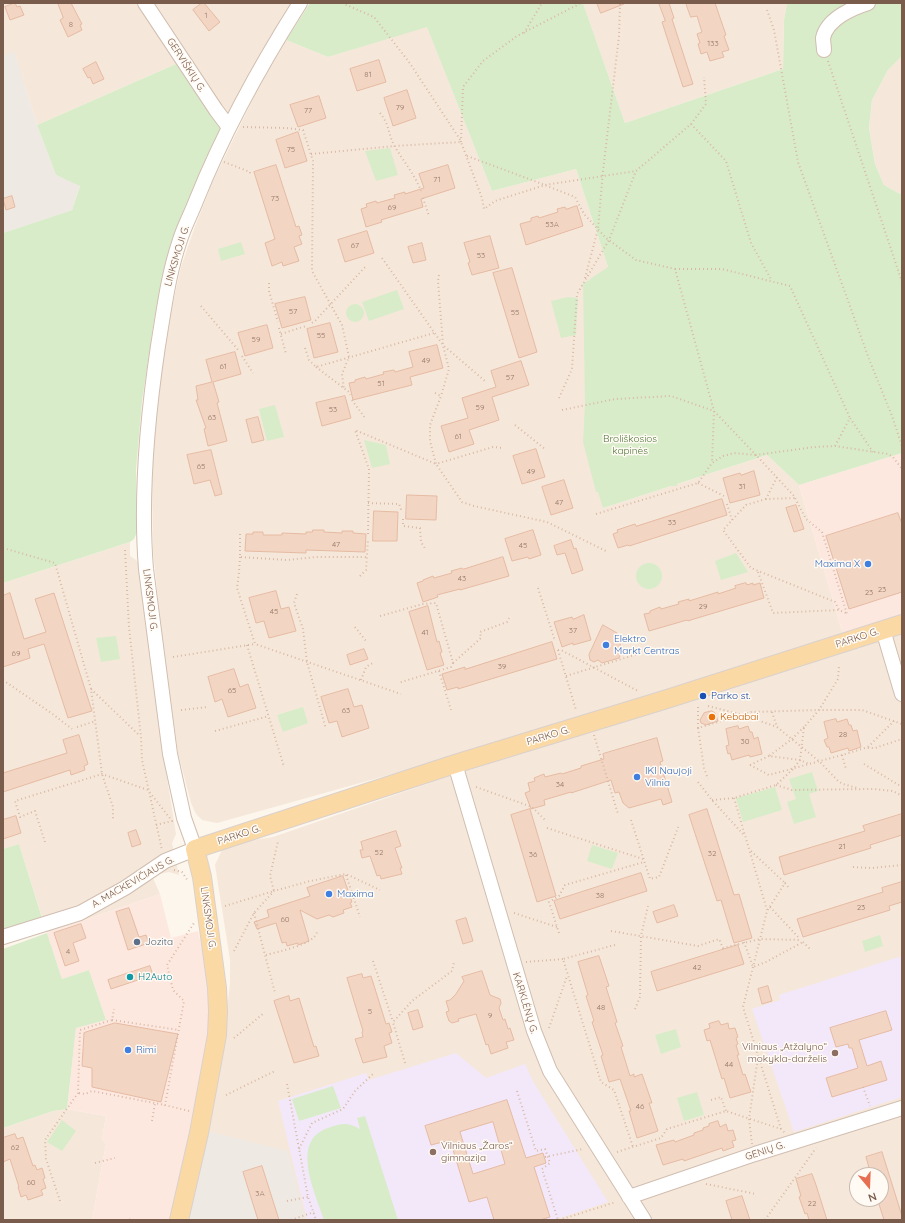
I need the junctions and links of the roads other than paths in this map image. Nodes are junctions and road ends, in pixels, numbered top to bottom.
1 (145, 3) edge
2 (300, 3) edge
3 (868, 3) edge
4 (824, 50) road end
5 (228, 126) junction
6 (902, 624) edge
7 (883, 630) junction
8 (902, 694) edge
9 (455, 764) junction
10 (195, 850) junction
11 (3, 937) edge
12 (902, 1108) edge
13 (622, 1199) junction
14 (179, 1220) edge
15 (644, 1220) edge

1 - 5 street, GERVIŠKIŲ G.
2 - 5 street, LINKSMOJI G.
3 - 4 street
5 - 10 street, LINKSMOJI G.
6 - 7 main road, PARKO G.
7 - 8 street
7 - 9 main road, PARKO G.
9 - 10 main road, PARKO G.
9 - 13 street, KARKLĖNŲ G.
10 - 11 street, A. MACKEVIČIAUS G.
10 - 14 main road, LINKSMOJI G.
12 - 13 street, GENIŲ G.
13 - 15 street, KARKLĖNŲ G.

